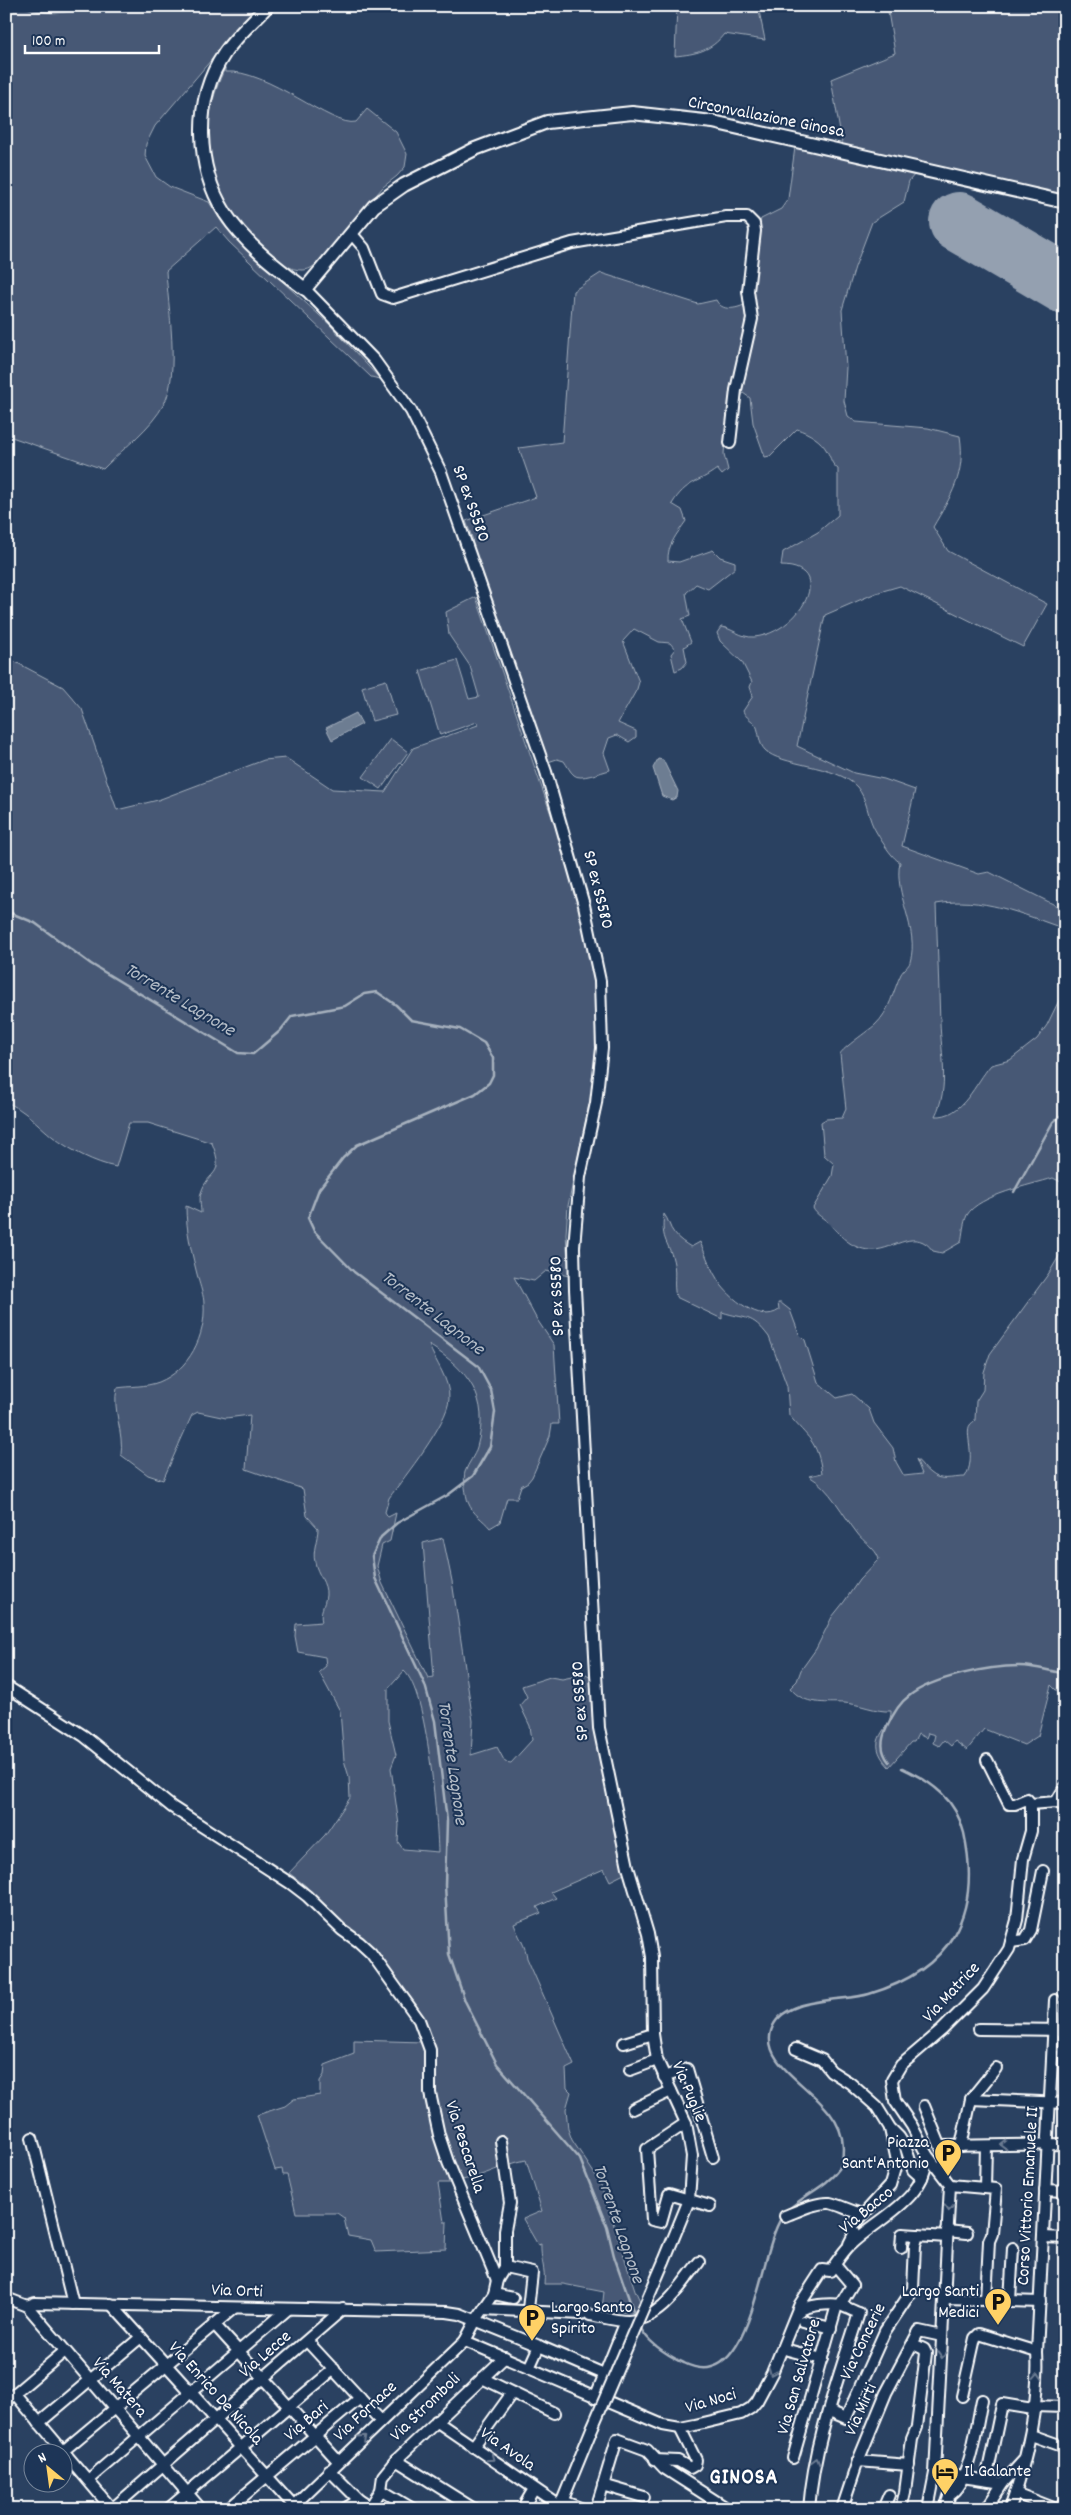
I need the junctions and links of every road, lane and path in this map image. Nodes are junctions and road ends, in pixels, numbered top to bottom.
1 (267, 6) edge
2 (1065, 202) edge
3 (351, 233) junction
4 (305, 289) junction
5 (730, 443) dead end
6 (6, 1686) edge
7 (987, 1760) dead end
8 (1065, 1787) edge
9 (1031, 1804) junction
10 (1060, 1804) edge
11 (1043, 1871) dead end
12 (638, 1903) joint
13 (1012, 1942) junction
14 (1055, 2000) dead end
15 (979, 2029) dead end
16 (1053, 2029) junction
17 (1065, 2030) edge
18 (653, 2034) junction
19 (624, 2043) dead end
20 (796, 2049) dead end
21 (657, 2060) junction
22 (996, 2068) dead end
23 (630, 2070) dead end
24 (664, 2077) junction
25 (671, 2091) junction
26 (971, 2100) junction
27 (1050, 2102) junction
28 (1065, 2103) edge
29 (924, 2106) dead end
30 (633, 2109) dead end
31 (686, 2124) junction
32 (890, 2128) junction
33 (32, 2138) dead end
34 (501, 2141) dead end
35 (1047, 2144) junction
36 (1065, 2144) edge
37 (941, 2146) junction
38 (961, 2146) junction
39 (986, 2146) junction
40 (927, 2155) junction
41 (713, 2157) dead end
42 (922, 2178) junction
43 (946, 2179) junction
44 (985, 2188) junction
45 (1046, 2190) junction
46 (1065, 2191) edge
47 (689, 2200) junction
48 (710, 2206) dead end
49 (863, 2214) junction
50 (784, 2216) dead end
51 (967, 2233) dead end
52 (918, 2234) junction
53 (947, 2234) junction
54 (1044, 2237) junction
55 (1065, 2238) edge
56 (848, 2246) junction
57 (901, 2248) dead end
58 (1013, 2248) dead end
59 (699, 2262) dead end
60 (835, 2265) junction
61 (505, 2268) junction
62 (497, 2280) junction
63 (494, 2294) junction
64 (6, 2298) edge
65 (513, 2298) dead end
66 (944, 2299) junction
67 (1040, 2302) junction
68 (73, 2304) junction
69 (111, 2304) junction
70 (838, 2305) junction
71 (27, 2306) junction
72 (234, 2308) junction
73 (343, 2309) junction
74 (484, 2309) junction
75 (528, 2309) dead end
76 (287, 2310) junction
77 (801, 2316) junction
78 (476, 2320) junction
79 (630, 2321) junction
80 (214, 2324) junction
81 (830, 2328) junction
82 (942, 2336) junction
83 (141, 2337) junction
84 (307, 2341) junction
85 (465, 2341) junction
86 (913, 2344) junction
87 (538, 2346) junction
88 (788, 2350) dead end
89 (66, 2351) junction
90 (240, 2352) junction
91 (1037, 2352) junction
92 (505, 2357) junction
93 (822, 2359) junction
94 (166, 2365) junction
95 (529, 2368) junction
96 (334, 2369) junction
97 (604, 2374) junction
98 (264, 2378) junction
99 (482, 2378) junction
100 (91, 2379) junction
101 (191, 2392) junction
102 (512, 2393) junction
103 (15, 2394) junction
104 (962, 2396) dead end
105 (360, 2398) junction
106 (595, 2398) junction
107 (982, 2400) dead end
108 (6, 2401) edge
109 (289, 2407) junction
110 (1065, 2407) edge
111 (115, 2408) junction
112 (1033, 2408) junction
113 (829, 2411) junction
114 (554, 2413) dead end
115 (216, 2420) junction
116 (381, 2421) junction
117 (436, 2421) junction
118 (40, 2423) junction
119 (680, 2428) junction
120 (1031, 2435) junction
121 (139, 2436) junction
122 (315, 2436) junction
123 (55, 2442) edge
124 (72, 2444) edge
125 (473, 2446) junction
126 (241, 2447) junction
127 (1065, 2447) edge
128 (793, 2458) dead end
129 (396, 2460) junction
130 (655, 2460) junction
131 (1024, 2460) junction
132 (338, 2461) junction
133 (858, 2461) junction
134 (72, 2462) edge
135 (164, 2465) junction
136 (909, 2465) junction
137 (329, 2470) junction
138 (936, 2472) junction
139 (267, 2476) junction
140 (965, 2477) junction
141 (88, 2480) junction
142 (986, 2480) junction
143 (1003, 2482) junction
144 (603, 2485) junction
145 (534, 2488) junction
146 (381, 2490) junction
147 (187, 2492) junction
148 (1016, 2493) junction
149 (889, 2495) dead end
150 (644, 2497) dead end
151 (359, 2500) junction
152 (1065, 2500) edge
153 (560, 2505) edge
154 (292, 2507) edge
155 (370, 2508) edge
156 (112, 2509) edge
157 (168, 2509) edge
158 (201, 2509) edge
159 (228, 2509) edge
160 (344, 2509) edge
161 (414, 2509) edge
162 (474, 2509) edge
163 (522, 2509) edge
164 (583, 2509) edge
165 (596, 2509) edge
166 (728, 2509) edge
167 (809, 2509) edge
168 (842, 2509) edge
169 (883, 2509) edge
170 (901, 2509) edge
171 (928, 2509) edge
172 (945, 2509) edge
173 (986, 2509) edge
174 (1010, 2509) edge
175 (1056, 2509) edge
176 (1061, 2509) edge

1 - 4 main road, SP ex SS580
2 - 3 main road, Circonvallazione Ginosa
3 - 4 main road, Circonvallazione Ginosa
3 - 5 street
4 - 12 street, SP ex SS580
6 - 62 street, Via Pescarella
7 - 9 street
8 - 10 street
9 - 10 street
9 - 13 street, Via Matrice
11 - 13 street
12 - 18 street, Via Puglie
13 - 40 street, Via Matrice
14 - 16 street, Corso Vittorio Emanuele II
15 - 16 street
16 - 17 street
16 - 27 street, Corso Vittorio Emanuele II
18 - 19 street
18 - 21 street, Via Puglie
20 - 32 street
21 - 23 street
21 - 24 street, Via Puglie
22 - 26 street
24 - 25 street, Via Puglie
24 - 41 street
25 - 30 street
25 - 31 street, Via Puglie
26 - 27 street
26 - 38 street
27 - 28 street
27 - 35 street, Corso Vittorio Emanuele II
29 - 37 street
31 - 47 street, Via Puglie
31 - 47 street
32 - 42 street
32 - 49 street
33 - 68 street
34 - 61 street
35 - 36 street
35 -> 39 street
35 - 45 street, Corso Vittorio Emanuele II
37 - 38 street
37 - 43 street
38 - 39 street
39 - 44 street
40 - 42 street, Via Bacco
40 - 43 street, Via Matrice
42 - 56 street, Via Bacco
43 - 44 street
43 -> 53 street
44 - 66 street
45 - 46 street
45 - 54 street, Corso Vittorio Emanuele II
47 - 48 street
47 - 153 street, Via Puglie, bridge
49 - 50 street
49 - 56 street
51 - 53 street
52 - 53 street
52 - 57 street
52 - 113 street, Via Concerie
53 - 66 street
54 - 55 street
54 - 67 street, Corso Vittorio Emanuele II
56 - 60 street, Via Bacco
58 - 67 street
59 - 79 street
60 - 70 street, Via San Salvatore
60 - 77 street, Via Noci
61 - 62 street
61 - 75 street
62 - 63 street
63 - 65 street
63 - 74 street, Via Fornace
64 - 71 street, Via Matera
66 - 82 street
67 - 91 street, Corso Vittorio Emanuele II
68 - 69 street, Via Orti
68 - 71 street, Via Orti
69 - 72 street, Via Orti
69 - 83 street, Via Enrico De Nicola
70 - 77 street
70 - 81 street, Via San Salvatore
70 - 113 street
71 - 89 street, Via Matera
72 - 76 street, Via Orti
72 - 80 street
73 - 76 street, Via Orti
73 - 78 street, Via Orti
73 - 84 street, Via Lecce
74 - 78 street, Via Fornace
74 - 79 street
76 - 90 street
77 - 81 street
77 -> 119 street, Via Noci
78 - 85 street, Via Fornace
78 - 87 street, Via Orti
79 - 97 street
80 - 90 street
80 - 94 street
81 - 93 street, Via San Salvatore
82 - 86 street, Via Mirti
82 -> 138 street
83 - 94 street, Via Enrico De Nicola
83 - 100 street
84 - 96 street
84 - 98 street, Via Lecce
85 - 92 street, Via Noci
85 - 116 street, Via Fornace
86 - 133 street, Via Mirti
86 - 136 street
87 - 95 street
87 - 97 street, Via Orti
88 - 93 street
89 - 100 street, Via Matera
89 - 103 street
90 - 98 street
90 - 101 street
91 - 104 street
112 -> 91 street, Corso Vittorio Emanuele II
92 - 95 street, Via Noci
92 - 99 street, Via Stromboli
93 - 128 street, Via San Salvatore
94 - 101 street, Via Enrico De Nicola
94 - 111 street
95 - 106 street, Via Noci
96 - 105 street
96 - 109 street
97 - 106 street
98 - 109 street
98 - 115 street, Via Lecce
99 - 102 street
99 - 117 street, Via Stromboli
100 - 111 street, Via Matera
100 - 118 street
101 - 115 street, Via Enrico De Nicola
101 - 121 street
102 - 114 street
102 - 125 street
103 - 108 street
103 - 118 street
105 - 116 street
105 - 122 street, Via Bari
106 - 119 street, Via Noci
107 - 140 street
109 - 122 street
109 - 126 street
110 - 112 street
111 - 121 street, Via Matera
111 - 124 street
112 - 120 street, Corso Vittorio Emanuele II
112 - 142 street
167 -> 113 street
115 - 126 street, Via Enrico De Nicola
115 - 135 street, Via Lecce
132 -> 116 street, Via Fornace
117 - 125 street, Via Avola
117 - 129 street, Via Stromboli
118 - 123 street
119 - 130 street
120 - 127 street
120 - 131 street, Corso Vittorio Emanuele II
121 - 135 street, Via Matera
121 - 141 street
122 - 132 street
122 - 139 street, Via Bari
125 -> 145 street, Via Avola
126 - 139 street, Via Enrico De Nicola
126 - 147 street
129 - 146 street, Via Stromboli
129 - 162 street
130 - 144 street
130 - 166 street
131 - 143 street
131 - 148 street, Corso Vittorio Emanuele II
132 - 137 street, Via Fornace
133 - 136 street
133 - 168 street, Via Mirti
134 - 141 street
135 - 147 street, Via Matera
135 - 156 street, Via Lecce
136 - 170 street
137 - 151 street
137 - 154 street, Via Fornace
138 - 140 street
138 - 171 street
139 - 154 street, Via Enrico De Nicola
139 - 159 street, Via Bari
140 - 142 street
140 - 172 street
141 - 156 street
142 - 143 street
143 - 173 street
144 - 150 street
144 - 165 street
145 - 153 street, Via Avola
145 - 163 street
146 - 155 street, Via Stromboli
146 - 161 street
147 - 157 street
147 - 158 street, Via Matera
148 - 174 street, Corso Vittorio Emanuele II
148 - 175 street
149 - 169 street
151 - 155 street
151 - 160 street
152 - 176 street
153 - 164 street, Via Avola

